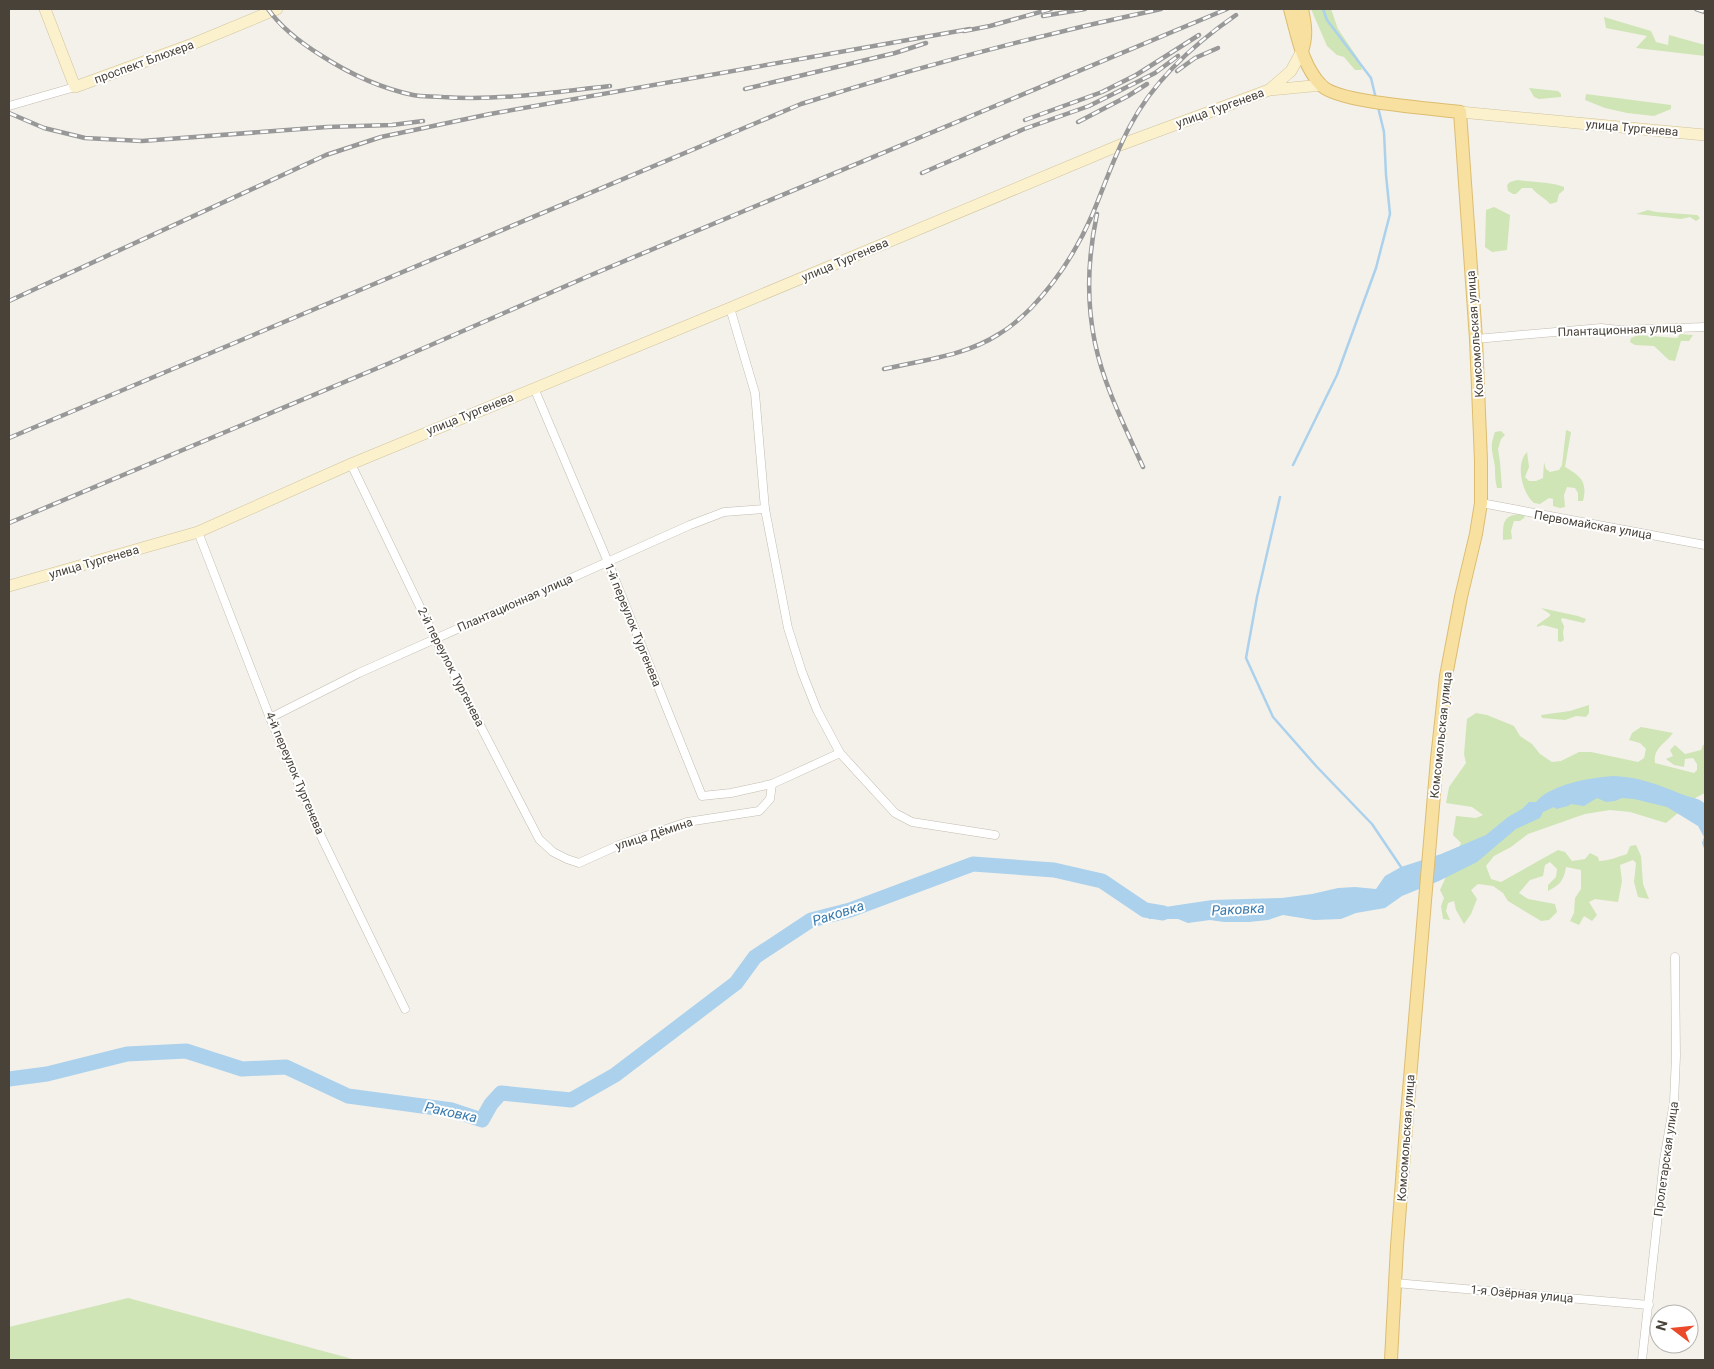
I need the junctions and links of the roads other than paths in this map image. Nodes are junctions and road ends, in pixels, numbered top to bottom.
1 (45, 9) edge
2 (277, 9) edge
3 (1290, 9) edge
4 (1302, 9) edge
5 (1302, 51) junction
6 (1322, 85) junction
7 (75, 86) junction
8 (1269, 90) junction
9 (9, 106) edge
10 (1460, 112) junction
11 (1705, 135) edge
12 (730, 308) junction
13 (1705, 327) edge
14 (1476, 339) junction
15 (534, 388) junction
16 (351, 464) junction
17 (1480, 503) junction
18 (765, 509) junction
19 (198, 532) junction
20 (1705, 545) edge
21 (608, 562) junction
22 (9, 586) edge
23 (436, 638) junction
24 (270, 718) junction
25 (840, 753) junction
26 (772, 784) junction
27 (995, 834) dead end
28 (567, 859) joint
29 (1675, 957) dead end
30 (405, 1009) dead end
31 (1395, 1283) junction
32 (1649, 1304) edge
33 (1649, 1305) joint
34 (1391, 1360) edge
35 (1642, 1360) edge

1 - 7 street
2 - 7 street, проспект Блюхера
3 - 5 main road
4 - 5 main road
5 - 6 main road
5 - 8 street
6 - 8 street, улица Тургенева
6 - 10 main road, улица Тургенева
7 - 9 street, проспект Блюхера
8 - 12 street, улица Тургенева
10 - 11 street, улица Тургенева
10 - 14 main road, Комсомольская улица
12 - 15 street, улица Тургенева
12 - 18 street
13 - 14 street, Плантационная улица
14 - 17 main road, Комсомольская улица
15 - 16 street, улица Тургенева
15 - 21 street, 1-й переулок Тургенева
16 - 19 street, улица Тургенева
16 - 23 street, 2-й переулок Тургенева
17 - 20 street, Первомайская улица
17 - 31 main road, Комсомольская улица
18 - 21 street, Плантационная улица
18 - 25 street
19 - 22 street, улица Тургенева
19 - 24 street, 4-й переулок Тургенева
21 - 23 street, Плантационная улица
21 - 26 street, 1-й переулок Тургенева
23 - 24 street, Плантационная улица
23 - 28 street, 2-й переулок Тургенева
24 - 30 street, 4-й переулок Тургенева
25 - 26 street
25 - 27 street
26 - 28 street, улица Дёмина
29 - 32 street, Пролетарская улица
31 - 33 street, 1-я Озёрная улица
31 - 34 main road, Комсомольская улица
33 - 35 street, Пролетарская улица

